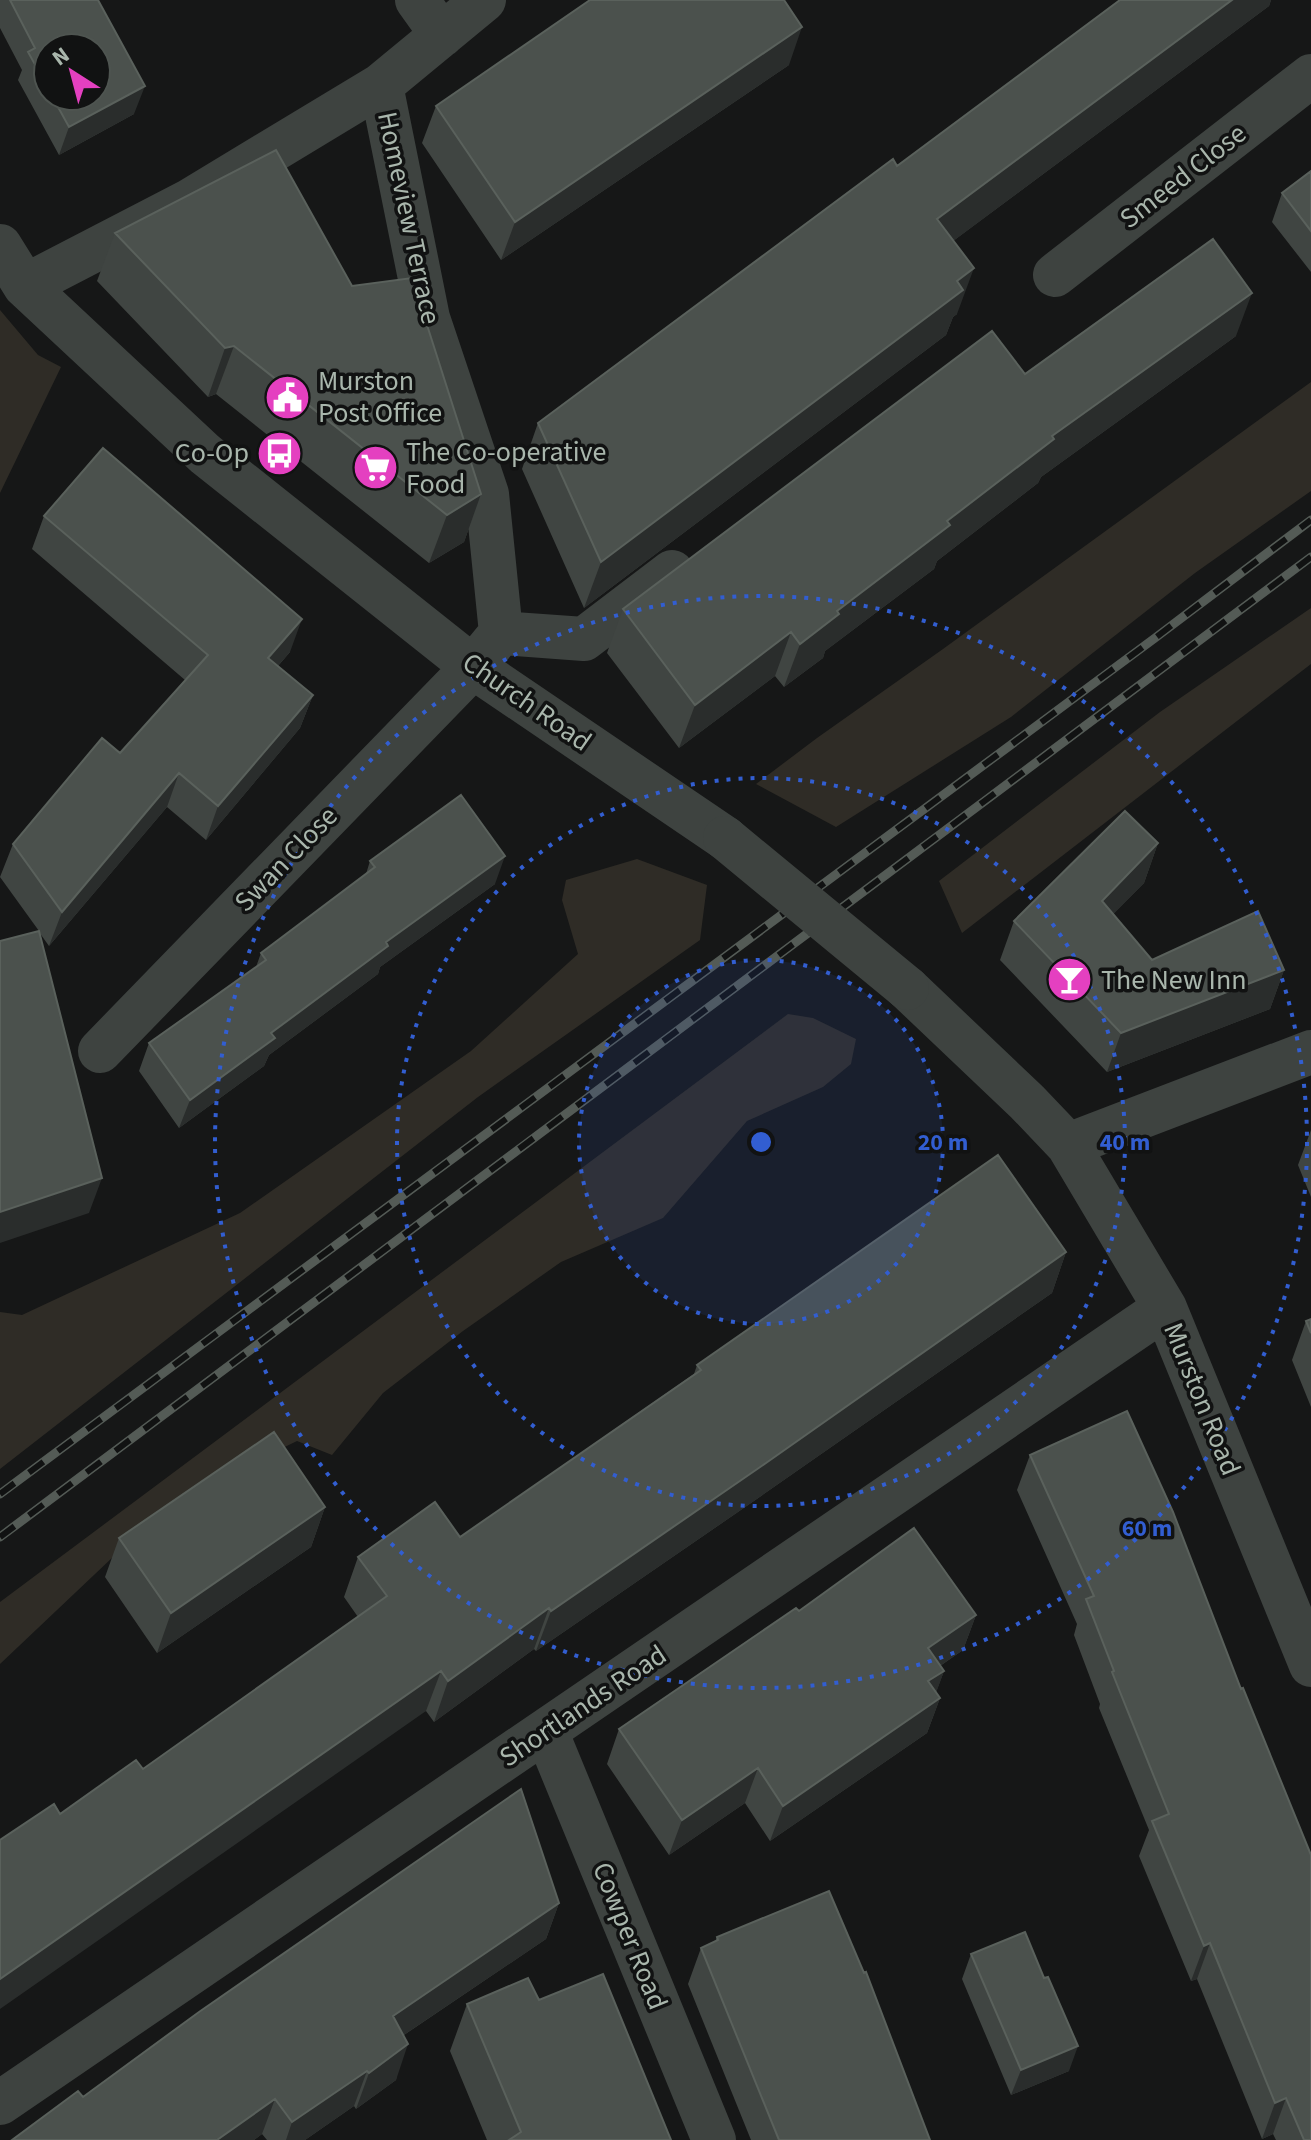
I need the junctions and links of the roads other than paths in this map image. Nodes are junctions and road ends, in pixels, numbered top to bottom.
1 (417, 0) edge
2 (484, 0) edge
3 (442, 35) junction
4 (1311, 76) edge
5 (381, 85) junction
6 (0, 246) edge
7 (1055, 275) dead end
8 (25, 286) junction
9 (698, 553) edge
10 (501, 633) junction
11 (473, 667) junction
12 (100, 1051) dead end
13 (1311, 1052) edge
14 (1068, 1145) junction
15 (1165, 1308) junction
16 (1311, 1665) edge
17 (546, 1731) junction
18 (0, 2103) edge
19 (714, 2140) edge

1 - 3 street
2 - 3 street
3 - 5 street
4 - 7 street, Smeed Close
5 - 8 street
5 - 10 street, Homeview Terrace
6 - 8 street, Church Road
8 - 11 street, Church Road
9 - 10 street
10 - 11 street
11 - 12 street, Swan Close
11 - 14 street, Church Road, bridge
13 - 14 street
14 - 15 street, Murston Road
15 - 16 street, Murston Road
15 - 17 street, Shortlands Road
17 - 18 street, Shortlands Road
17 - 19 street, Cowper Road

